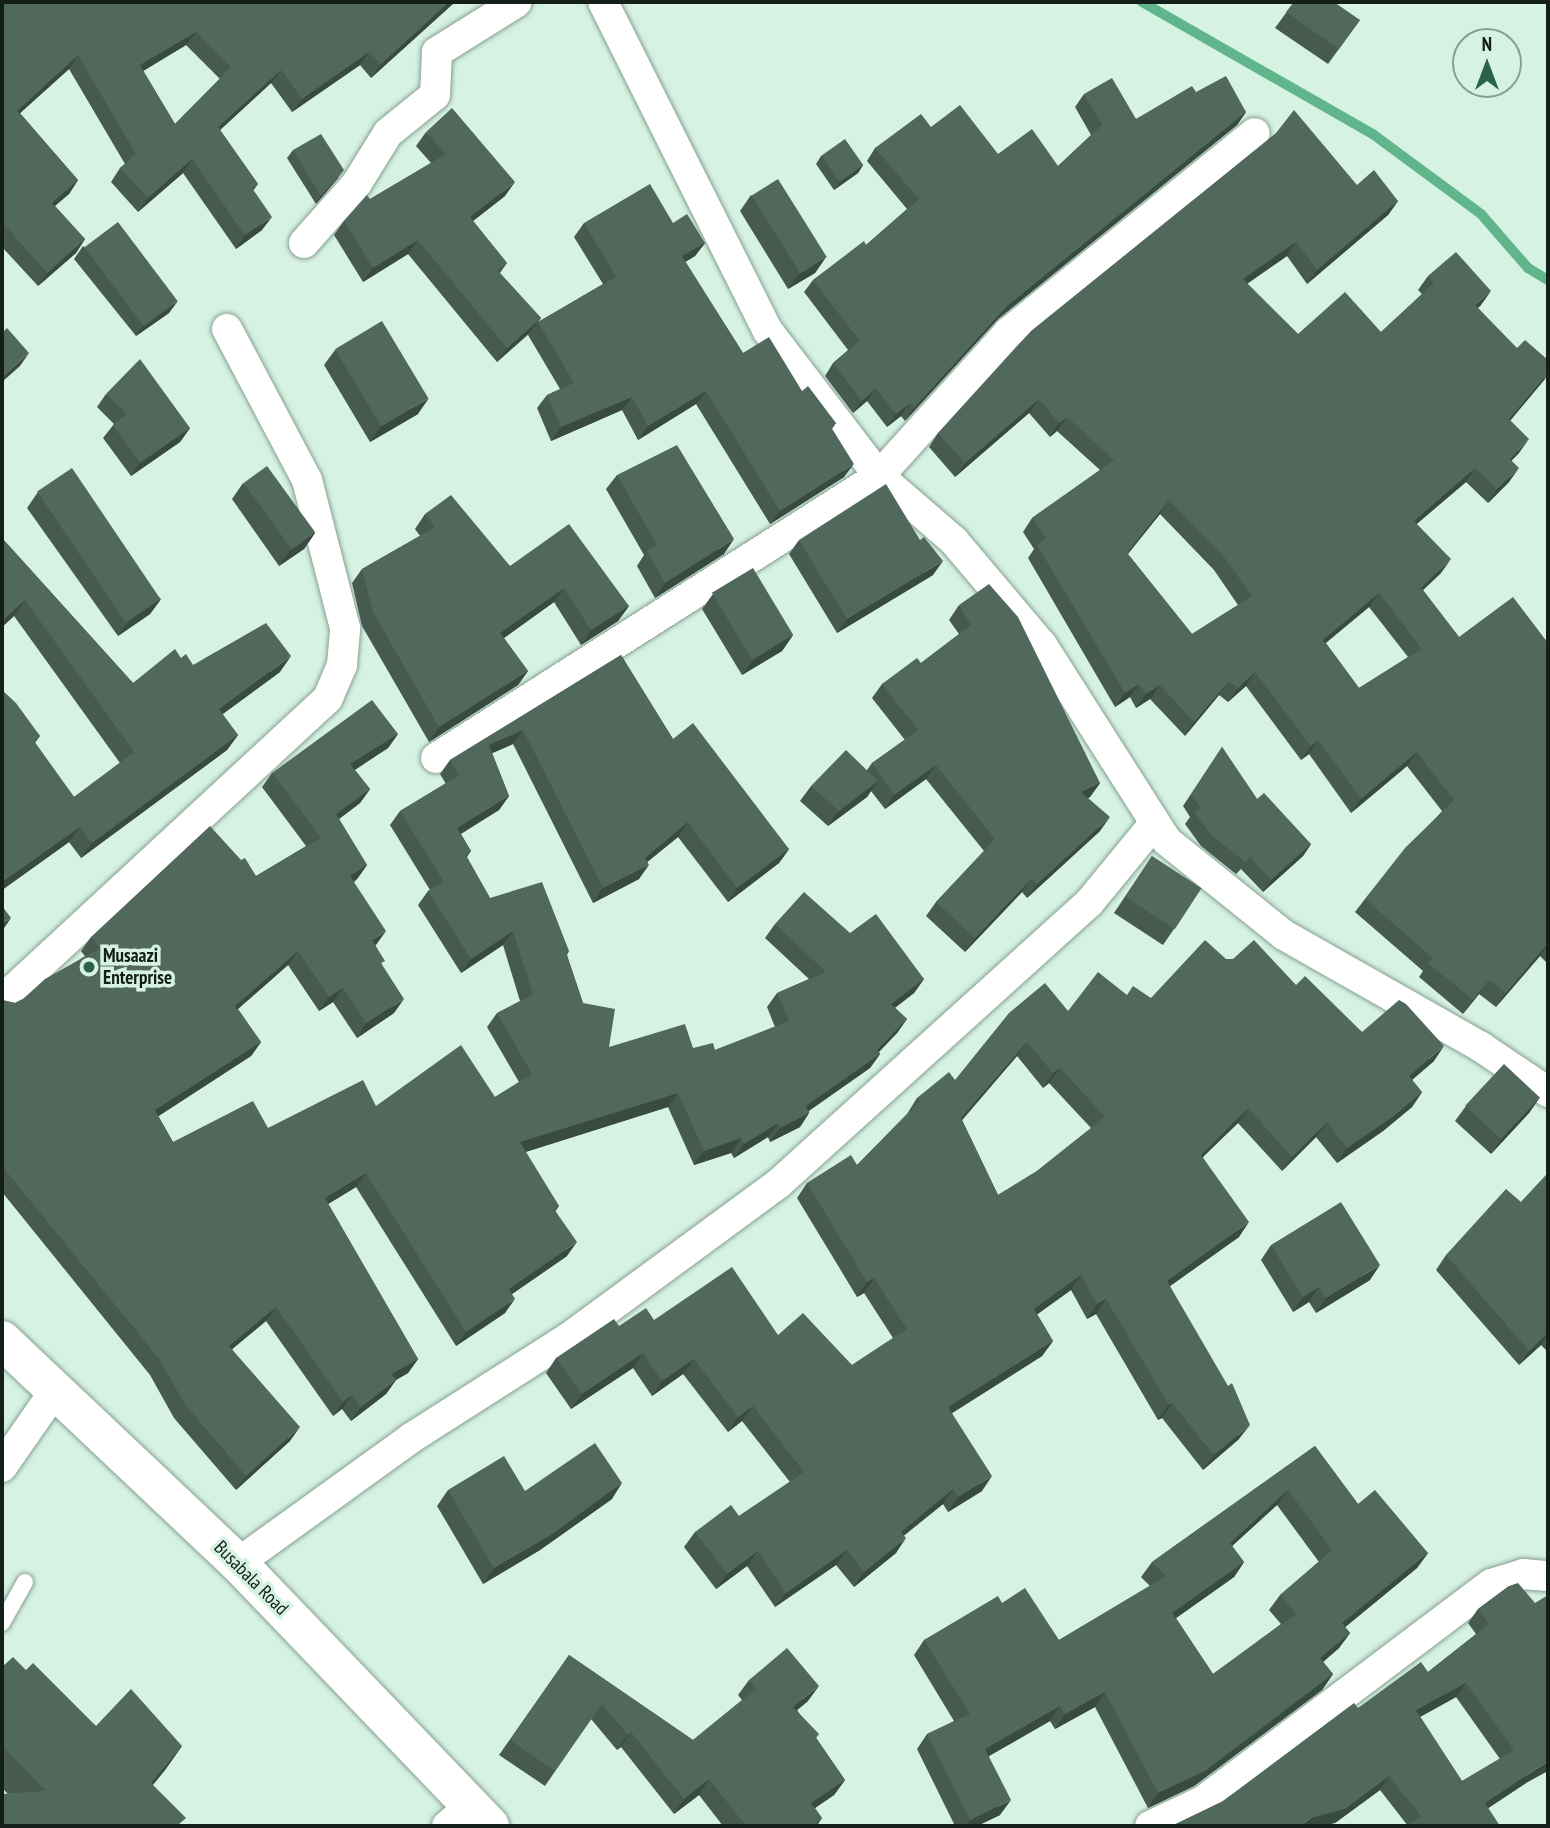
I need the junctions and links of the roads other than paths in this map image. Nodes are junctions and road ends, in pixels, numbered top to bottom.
1 (517, 2) edge
2 (603, 2) edge
3 (1255, 134) dead end
4 (304, 243) dead end
5 (227, 329) dead end
6 (879, 475) junction
7 (436, 758) dead end
8 (1154, 824) junction
9 (2, 1000) edge
10 (1548, 1092) edge
11 (2, 1340) edge
12 (54, 1392) junction
13 (2, 1467) edge
14 (238, 1563) junction
15 (1548, 1576) edge
16 (24, 1582) dead end
17 (2, 1623) edge
18 (470, 1819) edge
19 (1150, 1826) edge

1 - 4 street
2 - 6 street
3 - 6 street
5 - 9 street
6 - 7 street
6 - 8 street
8 - 10 street
8 - 14 street
11 - 12 street, Busabala Road
12 - 13 street
12 - 14 street, Busabala Road
14 - 18 street, Busabala Road
15 - 19 street
16 - 17 lane

